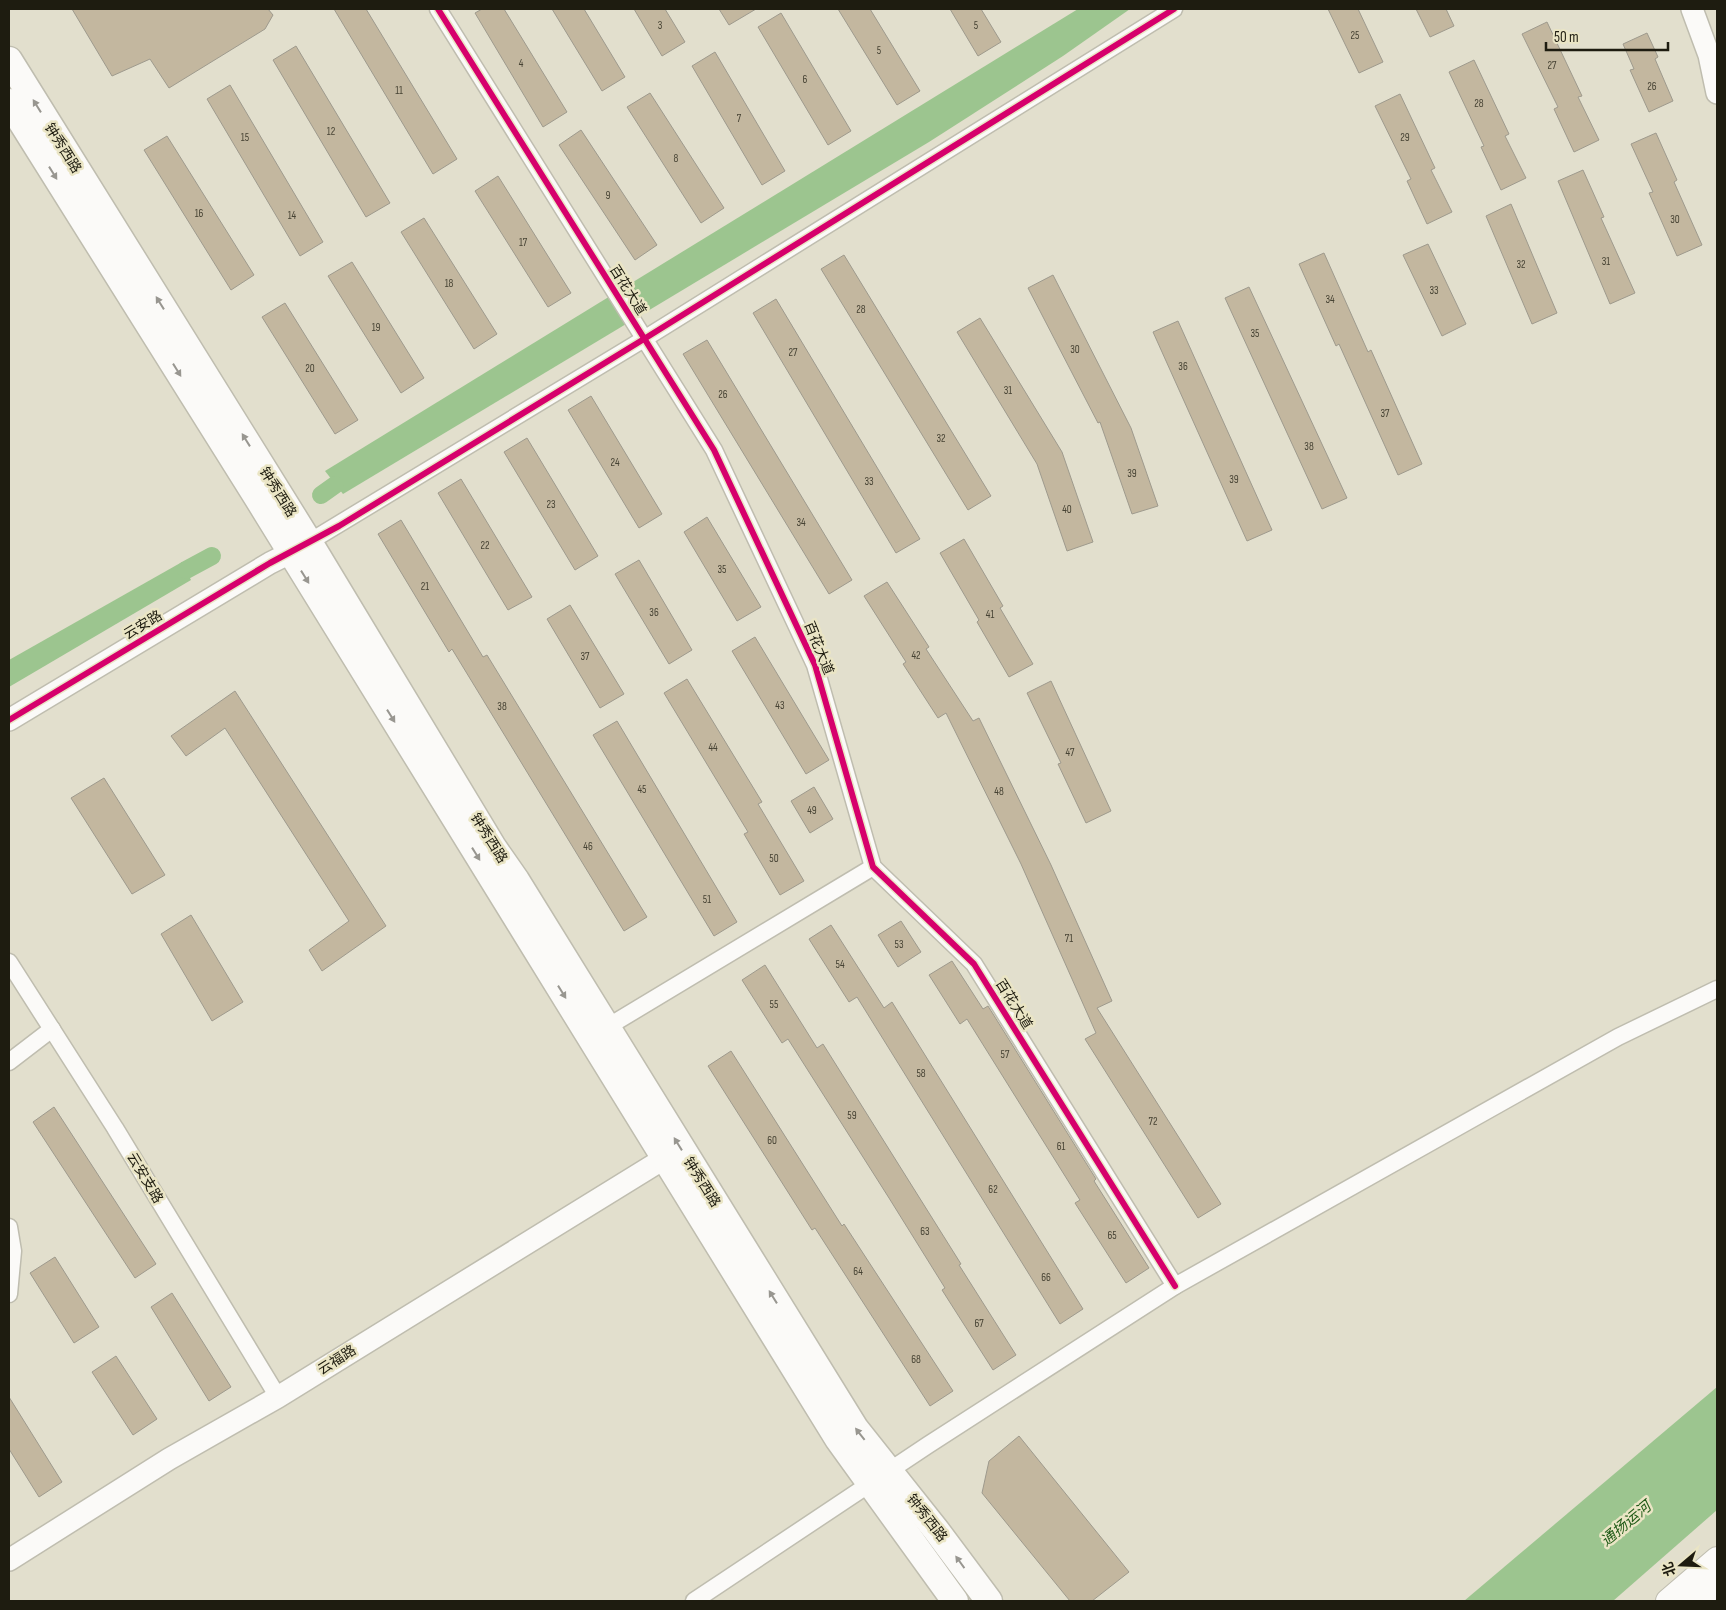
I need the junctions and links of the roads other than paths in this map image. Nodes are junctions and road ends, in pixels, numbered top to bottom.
1 (438, 9) edge
2 (1174, 9) edge
3 (1692, 9) edge
4 (9, 60) edge
5 (1717, 93) edge
6 (9, 102) edge
7 (640, 333) junction
8 (300, 547) junction
9 (9, 720) edge
10 (873, 867) junction
11 (9, 962) edge
12 (1717, 989) edge
13 (52, 1029) junction
14 (599, 1033) junction
15 (9, 1062) edge
16 (665, 1158) junction
17 (9, 1227) edge
18 (1175, 1286) junction
19 (9, 1294) edge
20 (278, 1397) junction
21 (880, 1478) junction
22 (1717, 1559) edge
23 (9, 1560) edge
24 (1717, 1583) edge
25 (694, 1601) edge
26 (955, 1601) edge
27 (989, 1601) edge
28 (1668, 1601) edge
29 (1696, 1601) edge

1 - 7 street, 百花大道
2 - 7 street
3 - 5 street
8 -> 4 main road, 钟秀西路
6 -> 8 main road, 钟秀西路
7 - 8 street
7 - 10 street, 百花大道
8 - 9 street, 云安路
8 - 14 main road, 钟秀西路
10 - 14 street
10 - 18 street, 百花大道
11 - 13 street, 云安支路
12 - 18 street
13 - 15 street
13 - 20 street, 云安支路
14 - 16 main road, 钟秀西路
21 -> 14 main road, 钟秀西路
16 - 20 street, 云福路
16 - 21 main road, 钟秀西路
17 - 19 street
18 - 21 street
20 - 23 street, 云福路
21 - 25 street
21 - 26 main road, 钟秀西路
27 -> 21 main road, 钟秀西路
22 - 28 main road
24 - 29 main road

